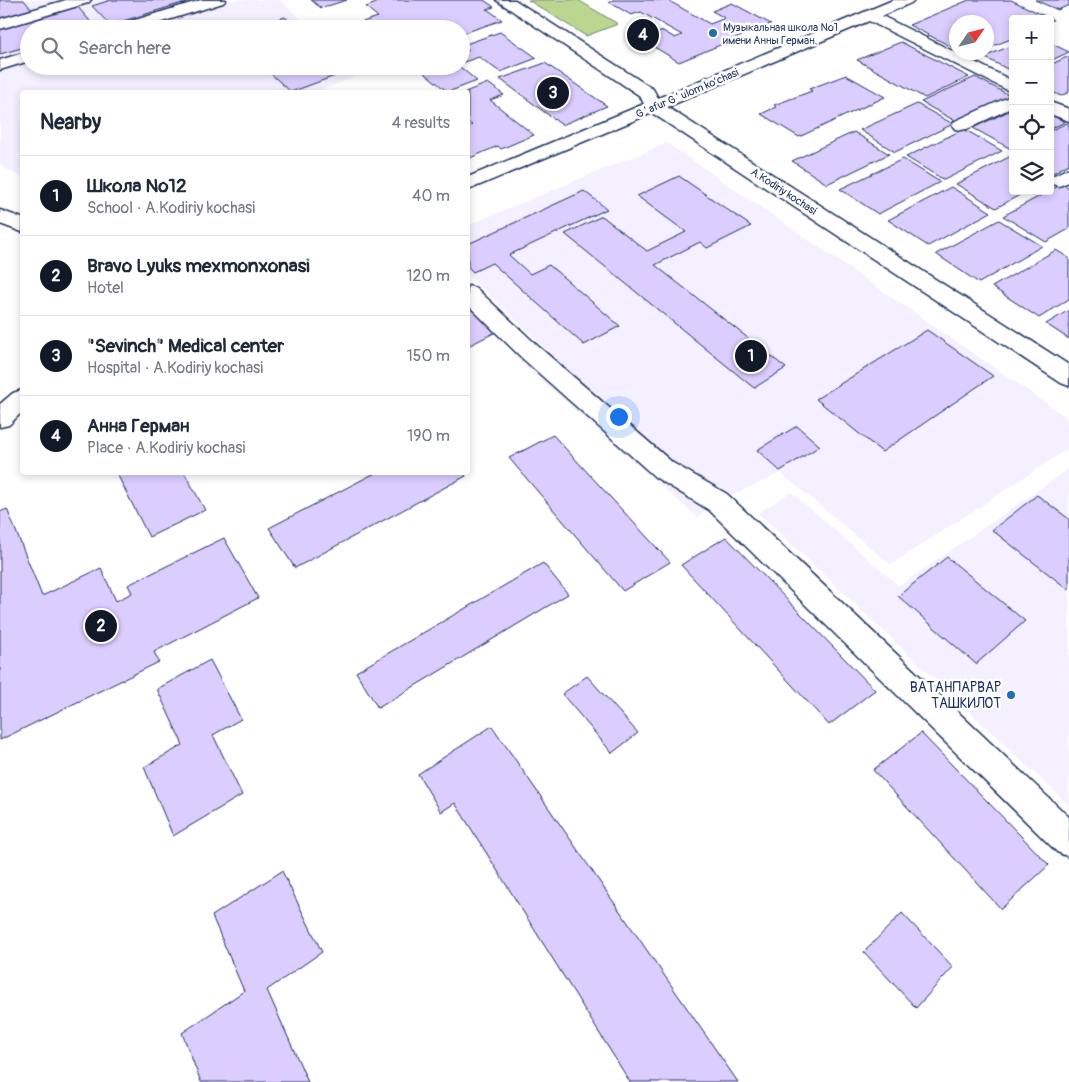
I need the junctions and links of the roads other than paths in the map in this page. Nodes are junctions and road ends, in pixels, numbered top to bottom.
1 (83, 0) edge
2 (218, 0) edge
3 (504, 0) edge
4 (906, 0) edge
5 (870, 16) junction
6 (151, 20) edge
7 (0, 24) edge
8 (20, 59) edge
9 (0, 65) edge
10 (1009, 86) edge
11 (1009, 102) edge
12 (654, 106) junction
13 (1054, 108) edge
14 (1069, 116) edge
15 (961, 125) dead end
16 (470, 183) edge
17 (0, 216) edge
18 (20, 225) edge
19 (470, 295) edge
20 (1069, 376) edge
21 (20, 401) edge
22 (0, 418) edge
23 (1069, 840) edge

1 - 7 street
2 - 6 street
3 - 12 street, A.Kodiriy kochasi
4 - 5 street, Gʻafur Gʻulom ko’chasi
5 - 10 street
5 - 12 street, Gʻafur Gʻulom ko’chasi
8 - 9 street
11 - 15 street
12 - 16 street, Gʻafur Gʻulom ko’chasi
12 - 20 street, A.Kodiriy kochasi
13 - 14 street
17 - 18 street
19 - 23 street
21 - 22 street

